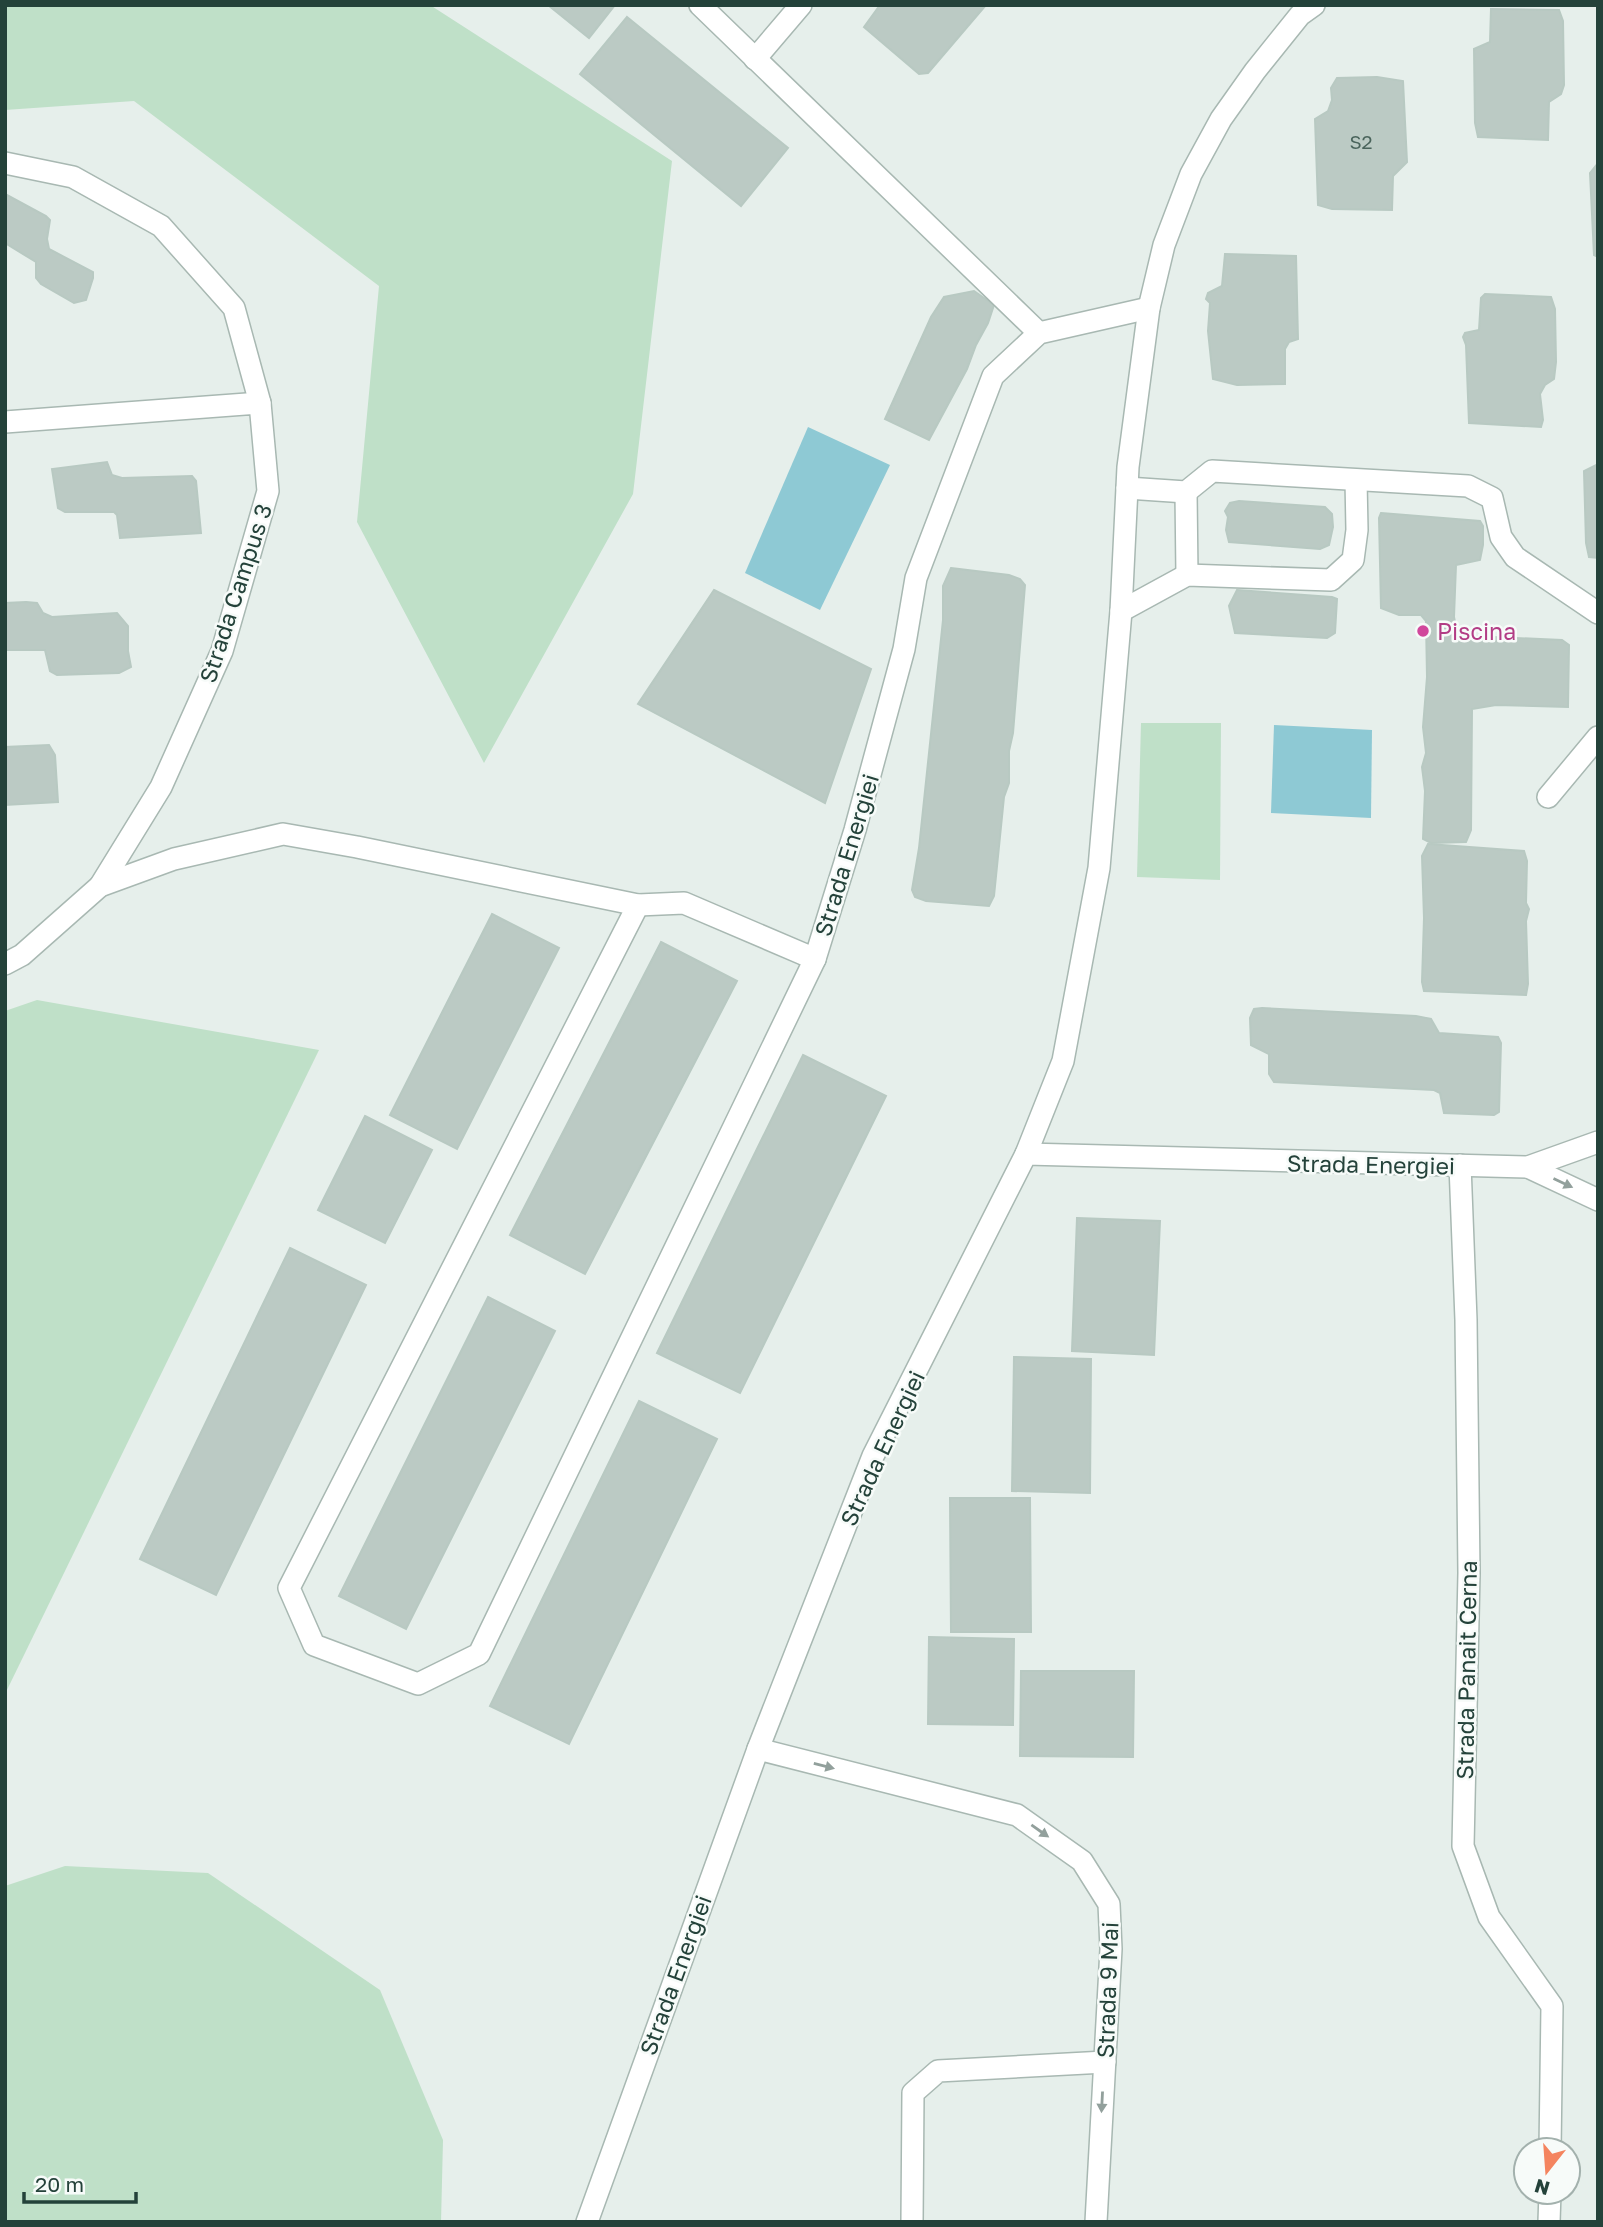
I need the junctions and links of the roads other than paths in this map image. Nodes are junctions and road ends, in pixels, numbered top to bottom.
1 (700, 5) edge
2 (801, 5) edge
3 (1314, 5) edge
4 (755, 58) junction
5 (5, 163) edge
6 (1149, 308) junction
7 (1039, 333) junction
8 (260, 403) junction
9 (5, 422) edge
10 (1356, 480) junction
11 (1127, 488) junction
12 (1186, 492) junction
13 (1187, 575) junction
14 (1121, 611) junction
15 (1598, 613) edge
16 (1598, 737) edge
17 (1548, 797) dead end
18 (100, 886) junction
19 (638, 905) junction
20 (815, 959) junction
21 (5, 964) edge
22 (1598, 1142) edge
23 (1026, 1154) junction
24 (1460, 1165) junction
25 (1528, 1167) junction
26 (1598, 1200) edge
27 (758, 1749) junction
28 (1105, 2062) junction
29 (1550, 2136) edge
30 (587, 2222) edge
31 (912, 2222) edge
32 (1096, 2222) edge

1 - 4 street
2 - 4 street
3 - 6 street
4 - 7 street
5 - 8 street
6 - 7 street
6 - 11 street
7 - 20 street, Strada Energiei
8 - 9 street
8 - 18 street, Strada Campus 3
10 - 12 street
10 - 13 street
10 - 15 street
11 - 12 street
11 - 14 street
12 - 13 street
13 - 14 street
14 - 23 street
16 - 17 street
18 - 19 street, Strada Energiei
18 - 21 street, Strada Energiei
19 - 20 street, Strada Energiei
19 - 20 street
22 - 25 street, Strada Energiei
23 - 24 street, Strada Energiei
23 - 27 street, Strada Energiei
24 - 25 street, Strada Energiei
24 - 29 street, Strada Panait Cerna
25 -> 26 street, Strada Energiei
27 -> 28 street, Strada 9 Mai
27 - 30 street, Strada Energiei
28 - 31 street
28 -> 32 street, Strada 9 Mai

